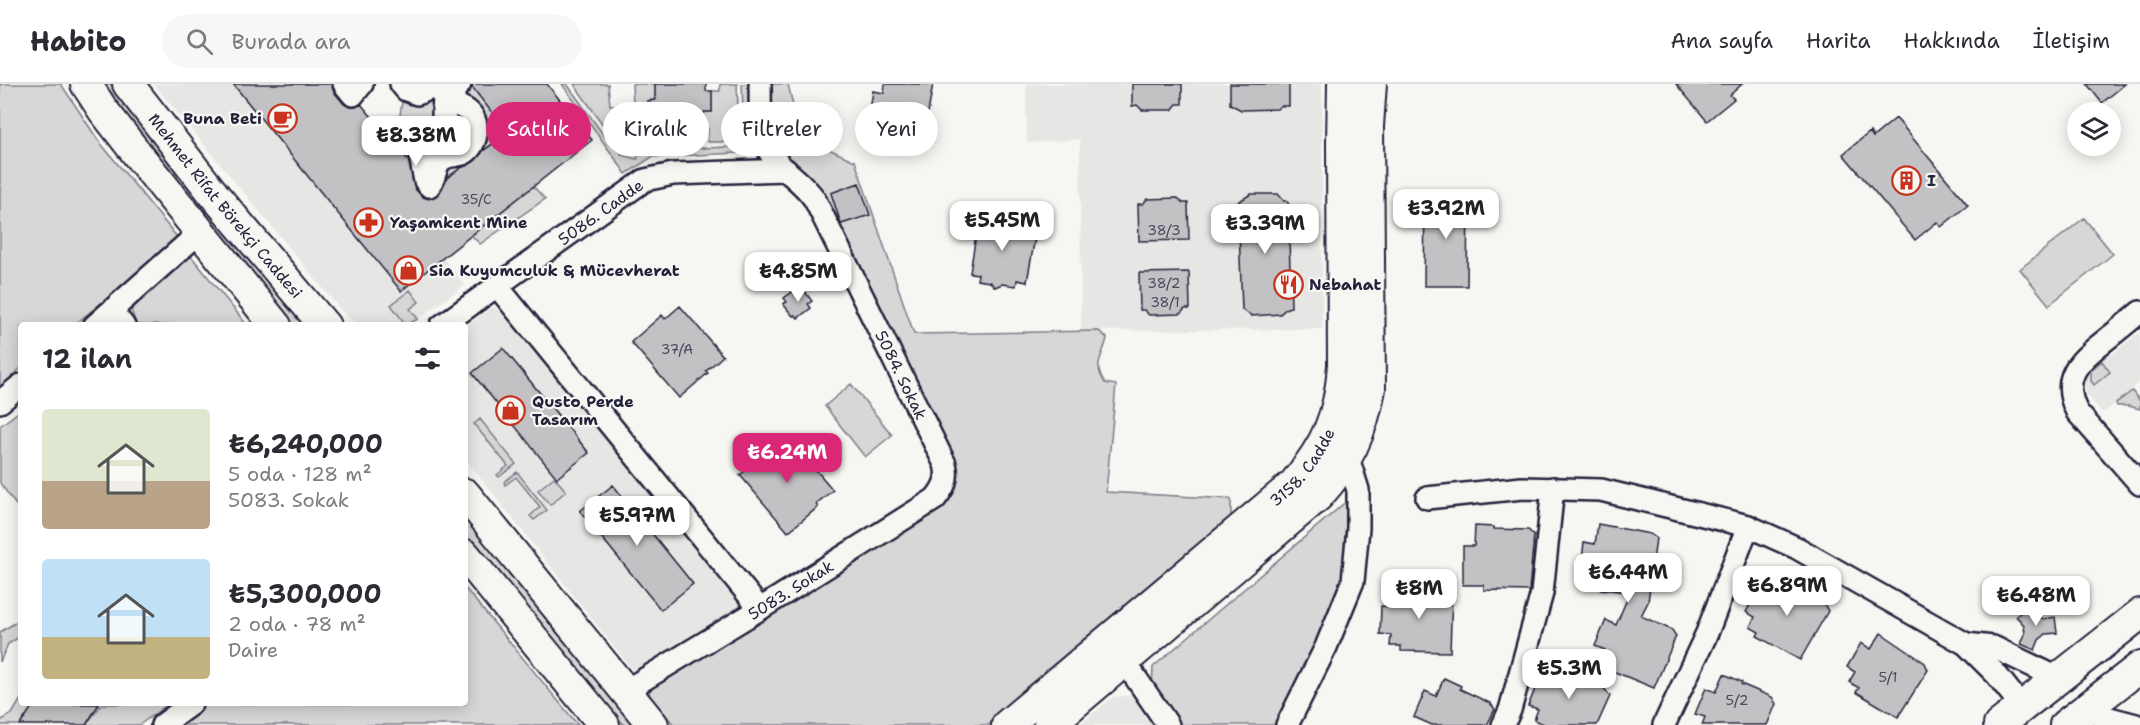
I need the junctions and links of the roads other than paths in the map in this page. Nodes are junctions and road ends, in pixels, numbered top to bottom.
1 (86, 84) edge
2 (128, 84) edge
3 (344, 84) edge
4 (362, 84) edge
5 (401, 84) edge
6 (435, 84) edge
7 (441, 84) edge
8 (460, 84) edge
9 (760, 84) edge
10 (1343, 84) edge
11 (1371, 84) edge
12 (786, 170) junction
13 (200, 232) junction
14 (497, 286) junction
15 (2140, 312) edge
16 (118, 318) edge
17 (273, 322) edge
18 (322, 322) edge
19 (447, 322) edge
20 (1356, 325) junction
21 (18, 387) edge
22 (0, 402) edge
23 (1348, 458) junction
24 (946, 480) joint
25 (2140, 484) edge
26 (1553, 488) junction
27 (468, 498) edge
28 (1426, 498) dead end
29 (1748, 526) junction
30 (468, 559) edge
31 (760, 609) junction
32 (2140, 614) edge
33 (1966, 644) junction
34 (1125, 662) junction
35 (2140, 667) edge
36 (625, 691) junction
37 (2030, 701) edge
38 (188, 706) edge
39 (2072, 720) edge
40 (162, 725) edge
41 (604, 725) edge
42 (652, 725) edge
43 (1007, 725) edge
44 (1049, 725) edge
45 (1168, 725) edge
46 (1287, 725) edge
47 (1503, 725) edge
48 (1664, 725) edge
49 (2136, 725) edge

1 - 13 street
2 - 18 street, Mehmet Rifat Börekçi Caddesi
3 - 4 street
5 - 8 street
6 - 7 street
9 - 12 street, 5084. Sokak
10 - 20 street, 3158. Cadde
11 - 20 street, 3158. Cadde
12 - 14 street, 5086. Cadde
12 - 24 street, 5084. Sokak
13 - 16 street
13 - 17 street
14 - 19 street, 5086. Cadde
14 - 31 street
15 - 25 street
20 - 23 street, 3158. Cadde
20 - 43 street, 3158. Cadde
21 - 22 street
23 - 34 street, 3158. Cadde
23 - 46 street
24 - 31 street, 5083. Sokak
26 - 28 street
26 - 29 street
26 - 47 street
27 - 36 street
29 - 33 street
29 - 48 street
30 - 41 street
31 - 36 street, 5083. Sokak
32 - 37 street
33 - 37 street
33 - 37 street
34 - 44 street, 3158. Cadde
34 - 45 street
35 - 39 street
36 - 42 street
37 - 39 street
38 - 40 street
39 - 49 street

